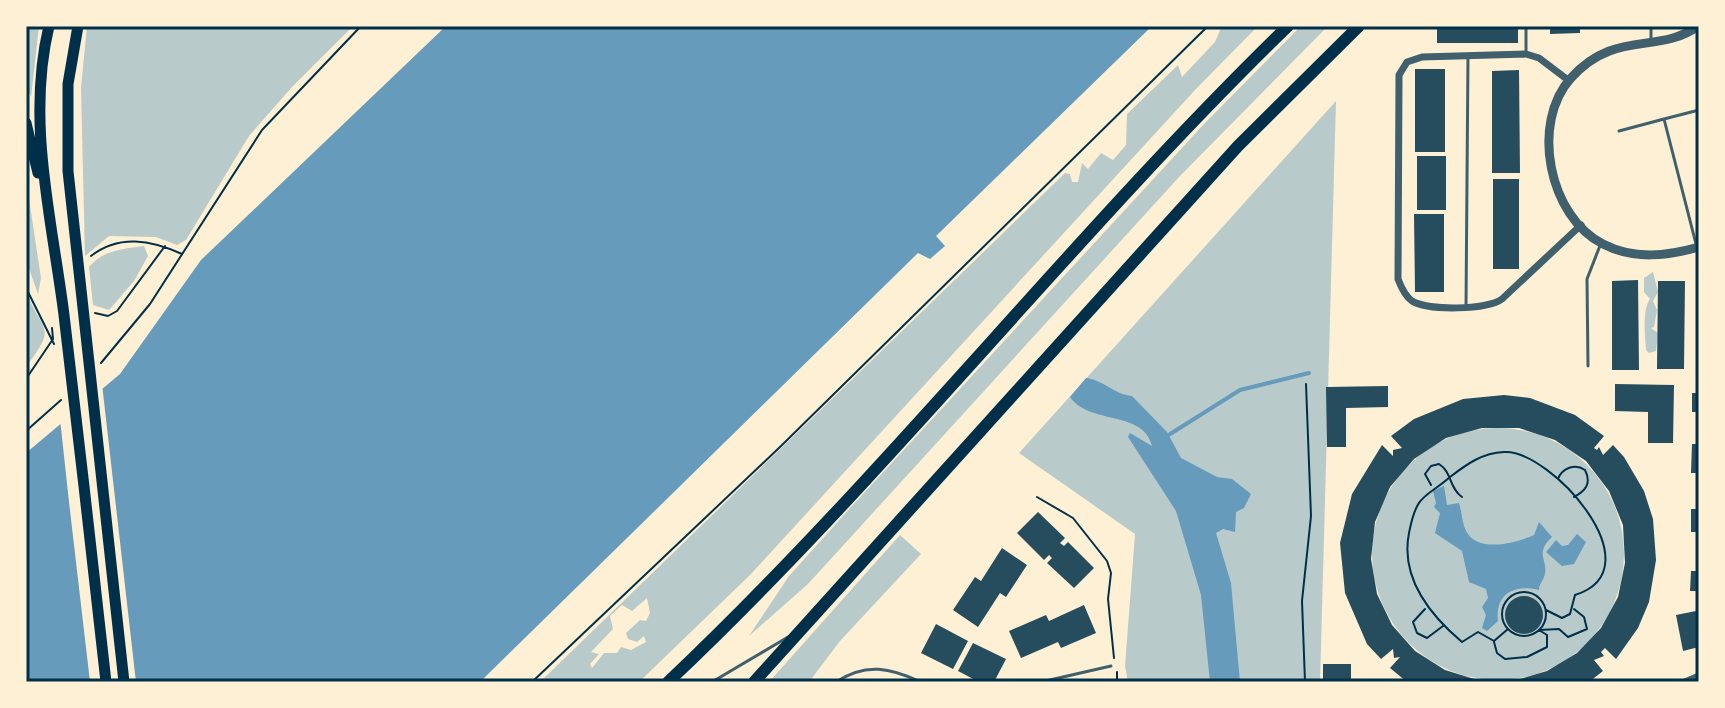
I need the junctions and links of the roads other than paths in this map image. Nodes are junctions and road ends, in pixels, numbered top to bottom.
1 (49, 26) edge
2 (78, 26) edge
3 (1288, 26) edge
4 (1359, 26) edge
5 (1526, 26) edge
6 (1651, 26) edge
7 (1698, 26) edge
8 (1651, 41) junction
9 (1526, 54) junction
10 (1468, 55) junction
11 (1568, 80) junction
12 (1699, 110) edge
13 (1664, 119) junction
14 (26, 123) edge
15 (1619, 131) dead end
16 (50, 220) junction
17 (1581, 225) junction
18 (1601, 243) junction
19 (1698, 247) edge
20 (1466, 307) junction
21 (1588, 366) dead end
22 (798, 631) junction
23 (1111, 666) dead end
24 (1699, 676) edge
25 (106, 682) edge
26 (124, 682) edge
27 (668, 682) edge
28 (712, 682) edge
29 (754, 682) edge
30 (836, 682) edge
31 (921, 682) edge
32 (1041, 682) edge
33 (1685, 682) edge

1 - 16 main road
2 - 26 main road
3 - 27 highway
4 - 22 highway
5 - 9 lane
6 - 8 lane
7 - 8 street
8 - 11 street
9 - 10 street
9 - 11 street
10 - 20 lane
10 - 20 street
11 - 17 street
12 - 13 lane
13 - 15 lane
13 - 19 lane
14 - 16 main road
16 - 25 main road
17 - 18 street
17 - 20 street
18 - 19 street
18 - 21 lane
22 - 28 lane
22 - 29 highway
23 - 32 lane
24 - 33 street
30 - 31 lane

